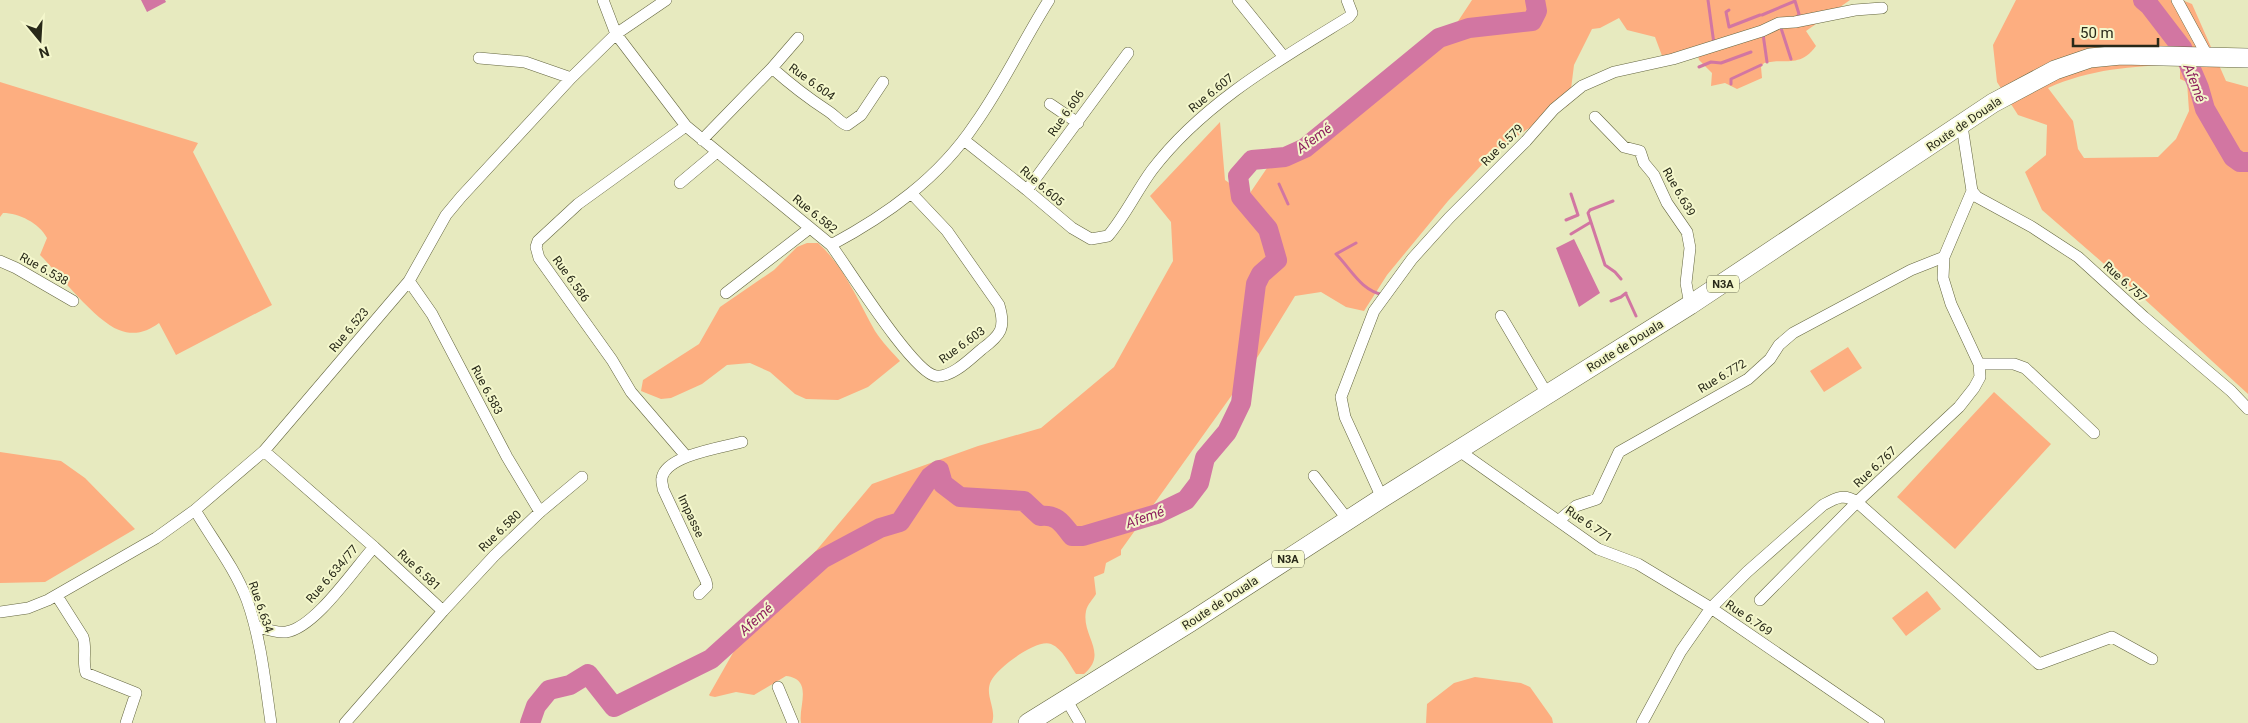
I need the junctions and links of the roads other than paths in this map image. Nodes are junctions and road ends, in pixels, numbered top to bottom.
1 (603, 0) edge
2 (666, 0) edge
3 (1049, 0) edge
4 (1238, 0) edge
5 (1346, 0) edge
6 (2178, 0) edge
7 (1882, 8) dead end
8 (616, 34) junction
9 (798, 38) dead end
10 (1128, 52) dead end
11 (1284, 57) junction
12 (2204, 57) junction
13 (479, 58) dead end
14 (2248, 58) edge
15 (772, 68) junction
16 (571, 78) junction
17 (883, 82) dead end
18 (1050, 104) dead end
19 (1595, 117) dead end
20 (1078, 123) junction
21 (686, 126) junction
22 (1962, 126) junction
23 (702, 140) junction
24 (964, 140) junction
25 (717, 152) junction
26 (680, 183) dead end
27 (1027, 190) junction
28 (1972, 191) junction
29 (912, 194) junction
30 (810, 228) junction
31 (1108, 236) joint
32 (831, 245) junction
33 (1944, 257) junction
34 (0, 261) edge
35 (409, 281) junction
36 (726, 293) dead end
37 (73, 301) dead end
38 (1690, 305) junction
39 (1501, 316) dead end
40 (1979, 364) junction
41 (1547, 394) junction
42 (2248, 409) edge
43 (2094, 432) dead end
44 (742, 442) dead end
45 (1458, 450) junction
46 (264, 451) junction
47 (686, 456) junction
48 (1314, 476) dead end
49 (582, 477) dead end
50 (1382, 498) junction
51 (1857, 502) junction
52 (195, 510) junction
53 (540, 512) junction
54 (1348, 520) junction
55 (1558, 520) junction
56 (374, 547) junction
57 (698, 594) dead end
58 (57, 596) junction
59 (1760, 600) dead end
60 (1711, 608) junction
61 (443, 611) junction
62 (0, 612) edge
63 (256, 626) junction
64 (2152, 659) dead end
65 (778, 687) dead end
66 (1066, 699) junction
67 (126, 723) edge
68 (271, 723) edge
69 (345, 723) edge
70 (793, 723) edge
71 (1028, 723) edge
72 (1080, 723) edge
73 (1642, 723) edge
74 (1879, 723) edge

1 - 8 street, Rue 6.582
2 - 8 street, Rue 6.523
3 - 24 street, Rue 6.582
4 - 11 street
5 - 11 street, Rue 6.607
6 - 12 street
7 - 50 street, Rue 6.579
8 - 16 street, Rue 6.523
8 - 21 street, Rue 6.582
9 - 15 street
10 - 20 street, Rue 6.606
11 - 31 street, Rue 6.607
12 - 14 highway, Route de Douala / N3A
12 - 22 highway, Route de Douala / N3A
13 - 16 street
15 - 17 street, Rue 6.604
15 - 23 street, Rue 6.604
16 - 35 street, Rue 6.523
18 - 20 street
19 - 38 street, Rue 6.639
20 - 27 street, Rue 6.606
21 - 23 street, Rue 6.582
21 - 47 street, Rue 6.586
22 - 28 street
22 - 38 highway, Route de Douala / N3A
23 - 25 street, Rue 6.582
24 - 27 street, Rue 6.605
24 - 29 street, Rue 6.582
25 - 26 street
25 - 30 street, Rue 6.582
27 - 31 street, Rue 6.605
28 - 33 street
28 - 42 street, Rue 6.757
29 - 32 street, Rue 6.582
29 - 32 street, Rue 6.603
30 - 32 street, Rue 6.582
30 - 36 street
33 - 40 street
33 - 55 street, Rue 6.772
34 - 37 street, Rue 6.538
35 - 46 street, Rue 6.523
35 - 53 street, Rue 6.583
38 - 41 highway, Route de Douala / N3A
39 - 41 street
40 - 43 street
40 - 51 street, Rue 6.767
41 - 45 highway, Route de Douala / N3A
44 - 47 street
45 - 50 highway, Route de Douala / N3A
45 - 55 street, Rue 6.771
46 - 52 street, Rue 6.523
46 - 56 street, Rue 6.581
47 - 57 street, Impasse
48 - 54 street
49 - 53 street, Rue 6.580
50 - 54 highway, Route de Douala / N3A
51 - 59 street
51 - 60 street, Rue 6.769
51 - 64 street, Rue 6.767
52 - 58 street, Rue 6.523
52 - 63 street, Rue 6.634
53 - 61 street, Rue 6.580
54 - 66 highway, Route de Douala / N3A
55 - 60 street, Rue 6.771
56 - 61 street, Rue 6.581
56 - 63 street, Rue 6.634/77
58 - 62 street, Rue 6.523
58 - 67 street
60 - 73 street
60 - 74 street, Rue 6.769
61 - 69 street
63 - 68 street, Rue 6.634
65 - 70 street
66 - 71 highway, Route de Douala / N3A
66 - 72 street

